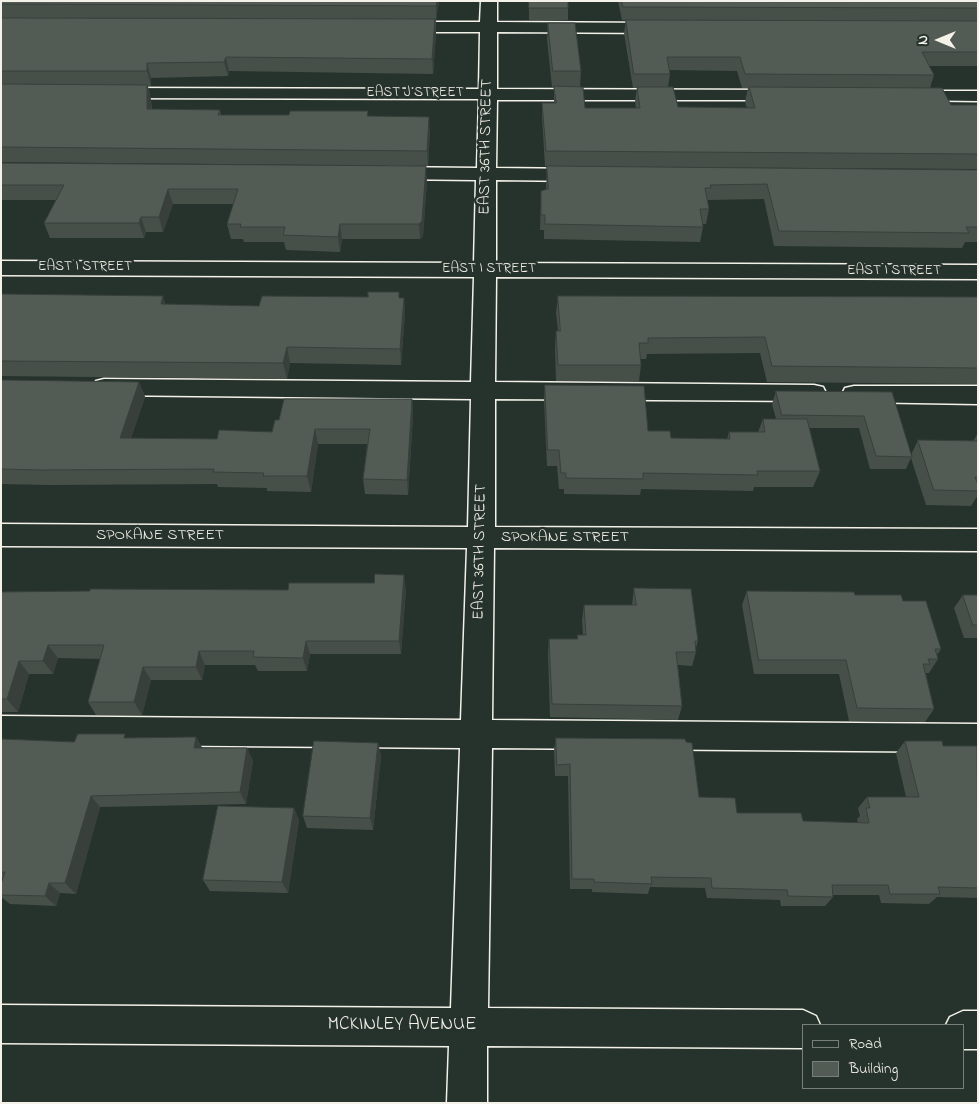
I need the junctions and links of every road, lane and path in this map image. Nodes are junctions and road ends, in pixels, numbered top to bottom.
1 (489, 14) edge
2 (379, 27) edge
3 (678, 28) edge
4 (100, 93) edge
5 (487, 94) junction
6 (801, 96) edge
7 (890, 96) edge
8 (978, 96) edge
9 (367, 173) edge
10 (486, 174) junction
11 (604, 175) edge
12 (1, 268) edge
13 (485, 270) junction
14 (978, 272) edge
15 (80, 386) edge
16 (483, 390) junction
17 (978, 395) edge
18 (1, 535) edge
19 (482, 537) junction
20 (978, 540) edge
21 (1, 730) edge
22 (477, 736) junction
23 (978, 738) edge
24 (1, 1024) edge
25 (468, 1026) junction
26 (802, 1029) edge
27 (964, 1030) edge
28 (978, 1030) edge
29 (467, 1103) edge

1 - 2 street
1 - 3 street
1 - 5 street, EAST 36TH STREET
4 - 5 street, EAST J STREET
5 - 6 street, EAST J STREET
5 - 10 street, EAST 36TH STREET
7 - 8 street
9 - 10 street
10 - 11 street
10 - 13 street, EAST 36TH STREET
12 - 13 street, EAST I STREET
13 - 14 street, EAST I STREET
13 - 16 street, EAST 36TH STREET
15 - 16 street
16 - 17 street
16 - 19 street, EAST 36TH STREET
18 - 19 street, SPOKANE STREET
19 - 20 street, SPOKANE STREET
19 - 22 street, EAST 36TH STREET
21 - 22 street
22 - 23 street
22 - 25 street, EAST 36TH STREET
24 - 25 street, MCKINLEY AVENUE
25 - 26 street, MCKINLEY AVENUE
25 - 29 street, EAST 36TH STREET
27 - 28 street

